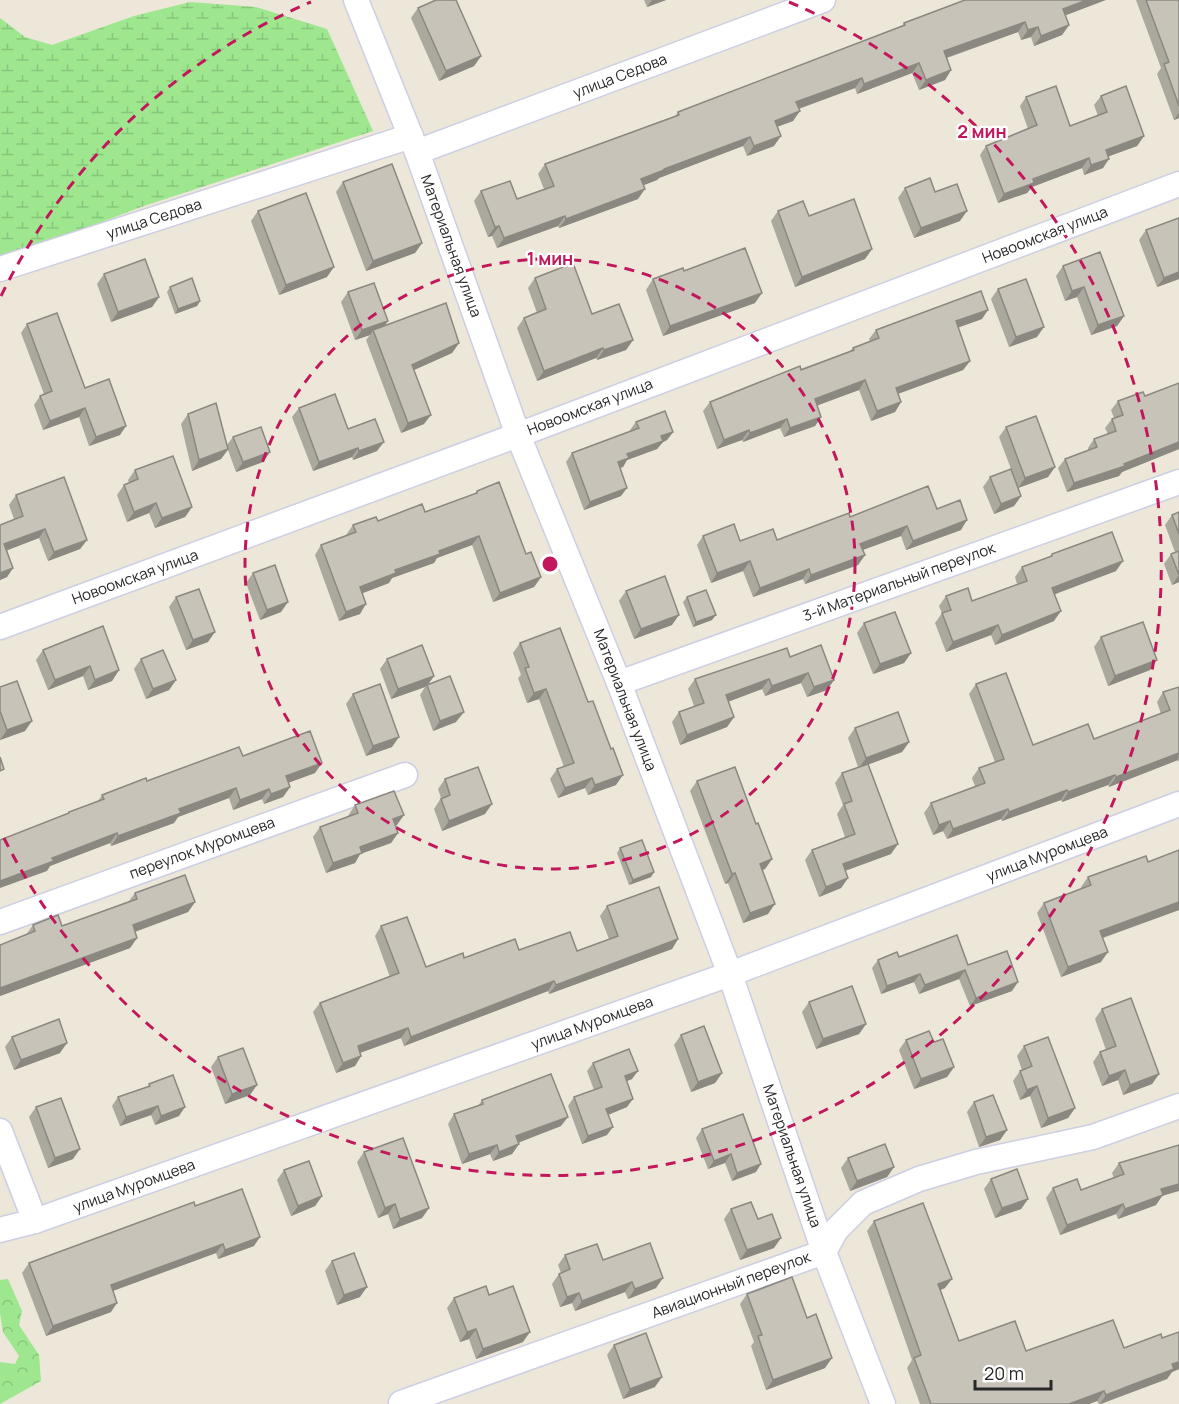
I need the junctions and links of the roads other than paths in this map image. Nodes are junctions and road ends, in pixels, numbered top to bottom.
1 (356, 0) edge
2 (823, 0) edge
3 (414, 144) junction
4 (1179, 184) edge
5 (0, 269) edge
6 (518, 435) junction
7 (1179, 482) edge
8 (0, 627) edge
9 (619, 683) junction
10 (405, 774) dead end
11 (1179, 804) edge
12 (0, 922) edge
13 (730, 974) junction
14 (1179, 1106) edge
15 (0, 1131) edge
16 (35, 1221) junction
17 (0, 1230) edge
18 (825, 1252) junction
19 (401, 1403) edge
20 (883, 1404) edge

1 - 3 street, Материальная улица
2 - 3 street, улица Седова
3 - 5 street, улица Седова
3 - 6 street, Материальная улица
4 - 6 street, Новоомская улица
6 - 8 street, Новоомская улица
6 - 9 street, Материальная улица
7 - 9 street, 3-й Материальный переулок
9 - 13 street, Материальная улица
10 - 12 street, переулок Муромцева
11 - 13 street, улица Муромцева
13 - 16 street, улица Муромцева
13 - 18 street, Материальная улица
14 - 18 street, Авиационный переулок
15 - 16 street
16 - 17 street, улица Муромцева
18 - 19 street, Авиационный переулок
18 - 20 street, Материальная улица

